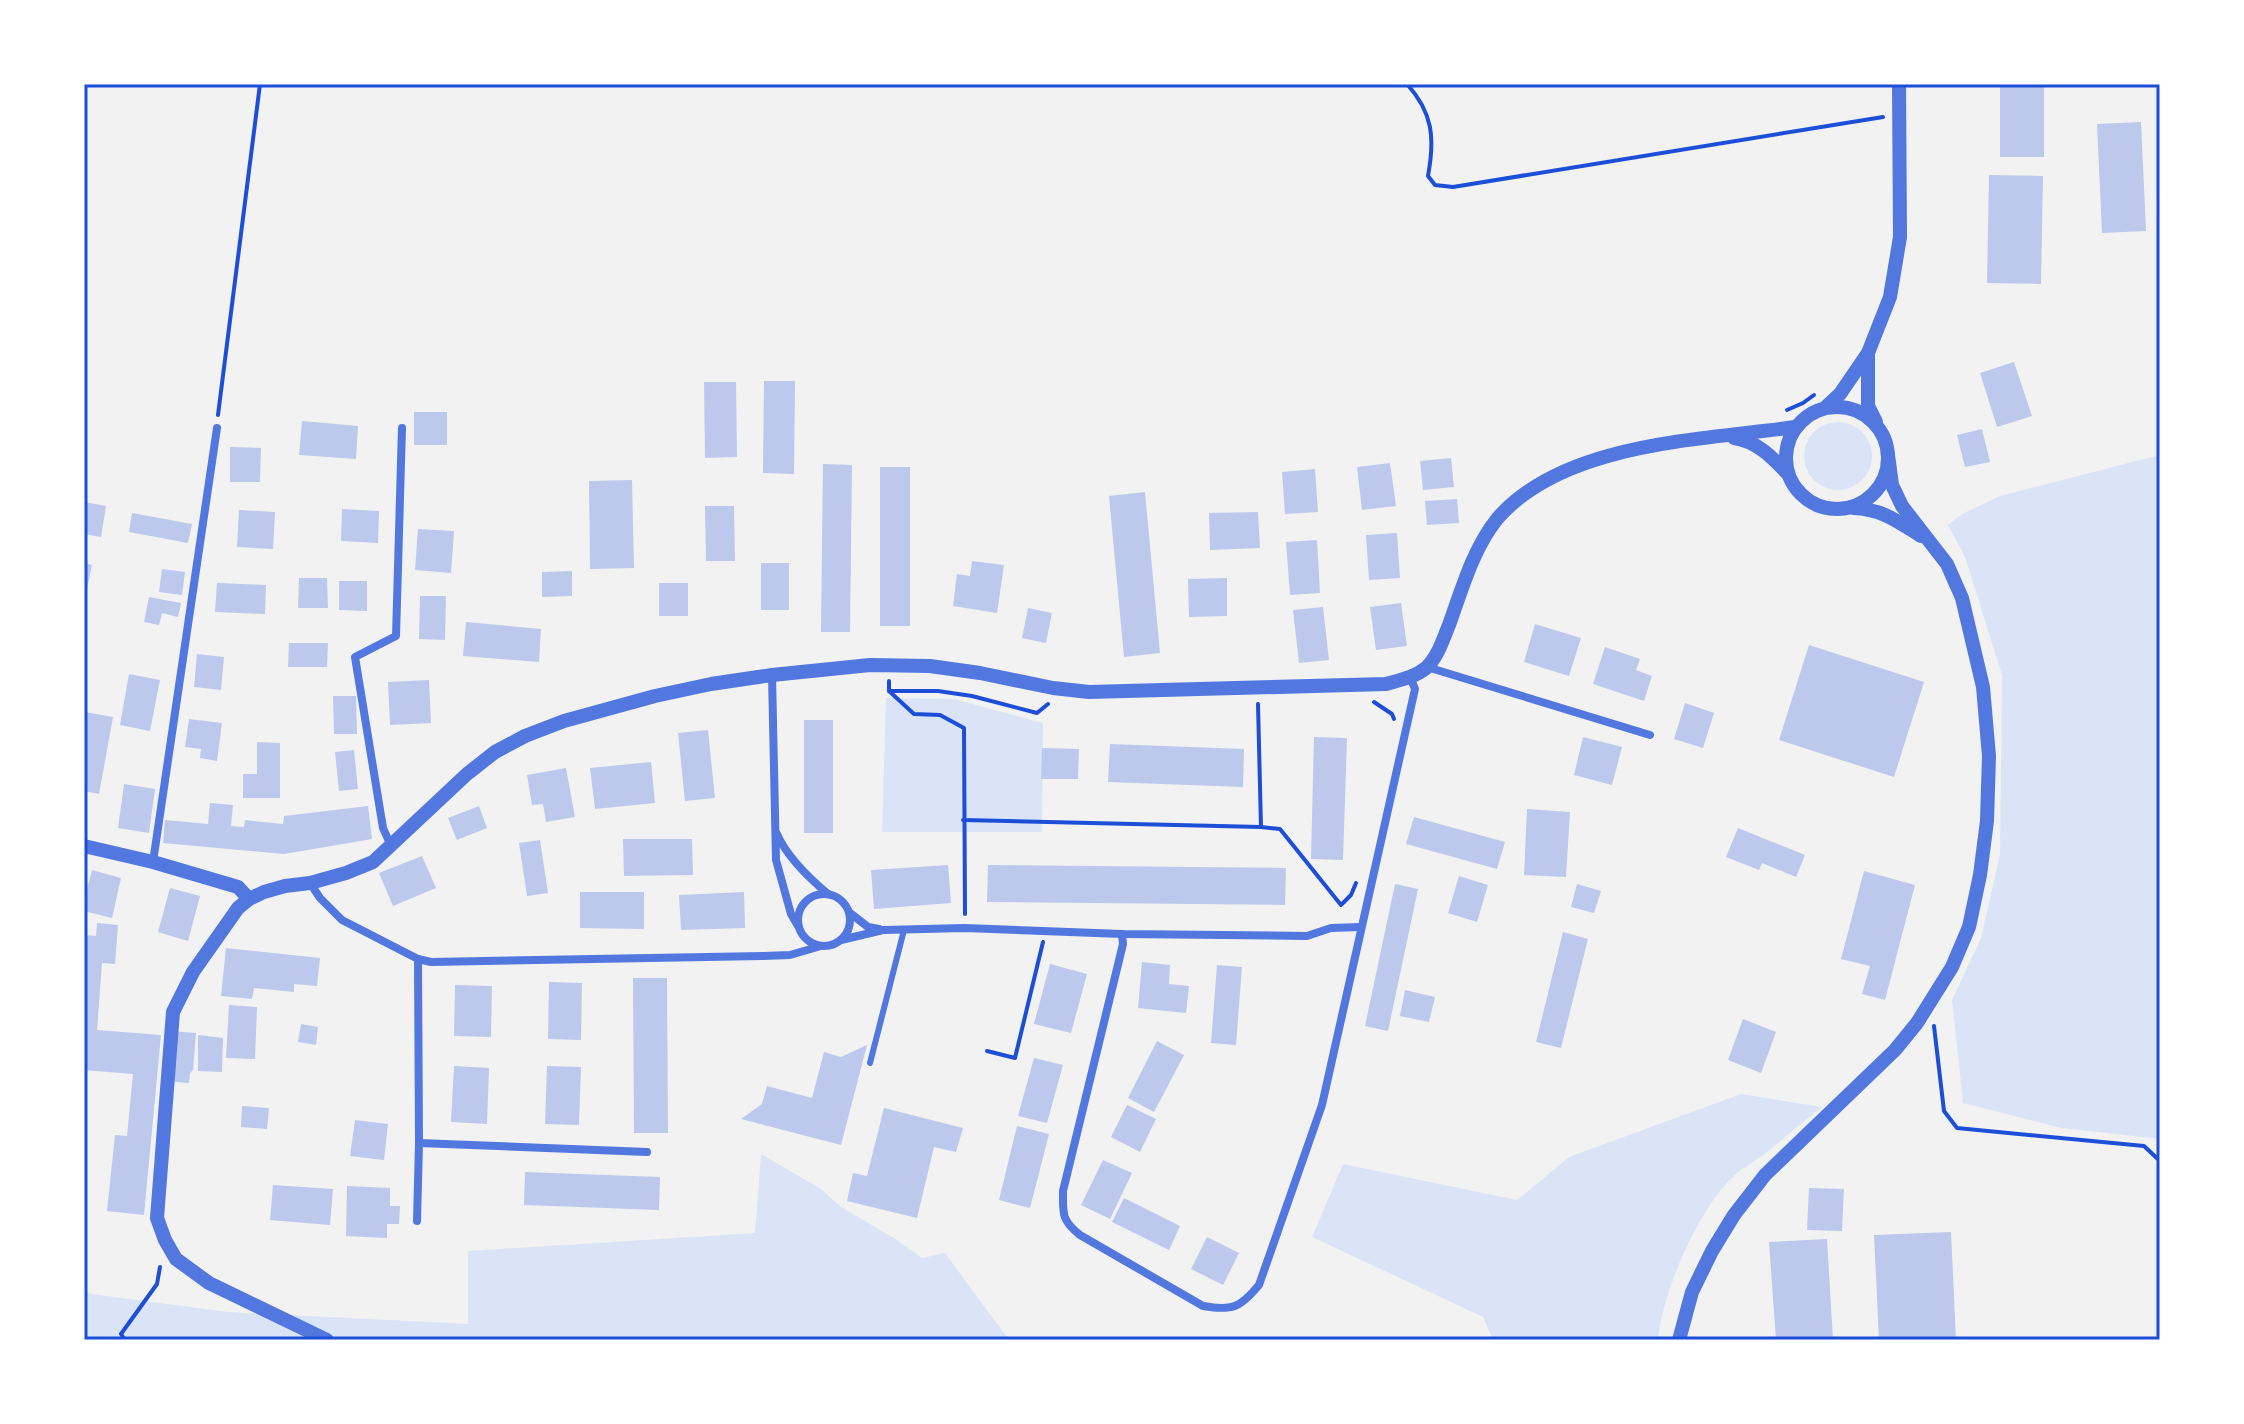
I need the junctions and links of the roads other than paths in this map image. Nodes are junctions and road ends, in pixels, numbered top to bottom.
1 (1899, 84) edge
2 (1868, 353) junction
3 (1826, 407) junction
4 (1878, 426) junction
5 (1795, 427) junction
6 (217, 428) road end
7 (402, 428) dead end
8 (1721, 437) junction
9 (1888, 455) junction
10 (1788, 475) junction
11 (1847, 508) junction
12 (1931, 543) junction
13 (1427, 667) junction
14 (772, 675) junction
15 (1410, 677) junction
16 (1650, 735) dead end
17 (775, 829) junction
18 (84, 846) edge
19 (391, 847) junction
20 (153, 862) junction
21 (310, 883) junction
22 (828, 894) junction
23 (249, 899) junction
24 (849, 912) junction
25 (798, 926) junction
26 (1361, 927) junction
27 (883, 930) junction
28 (904, 930) junction
29 (1122, 934) junction
30 (841, 940) junction
31 (821, 946) junction
32 (418, 959) junction
33 (870, 1063) dead end
34 (419, 1143) junction
35 (647, 1152) dead end
36 (417, 1221) dead end
37 (327, 1340) edge
38 (1679, 1340) edge

1 - 2 street
2 - 3 street
2 - 4 street
3 - 4 street
3 - 5 street
4 - 9 street
5 - 8 street
5 - 10 street
6 - 20 street
7 - 19 street
8 - 10 street
8 - 13 street
9 - 11 street
9 - 12 street
10 - 11 street
11 - 12 street
12 - 38 street
13 - 15 street
13 - 16 street
14 - 15 street
14 - 17 street
14 - 19 street
15 - 26 street
17 - 22 street
17 - 25 street
18 - 20 street
19 - 21 street
20 - 23 street
21 - 23 street
21 - 32 street
22 - 24 street
22 - 25 street
23 - 37 street
24 - 27 street
24 - 30 street
25 - 31 street
26 - 29 street
26 - 29 street
27 - 28 street
27 - 30 street
28 - 29 street
28 - 33 lane
30 - 31 street
31 - 32 street
32 - 34 street
34 - 35 street
34 - 36 street

